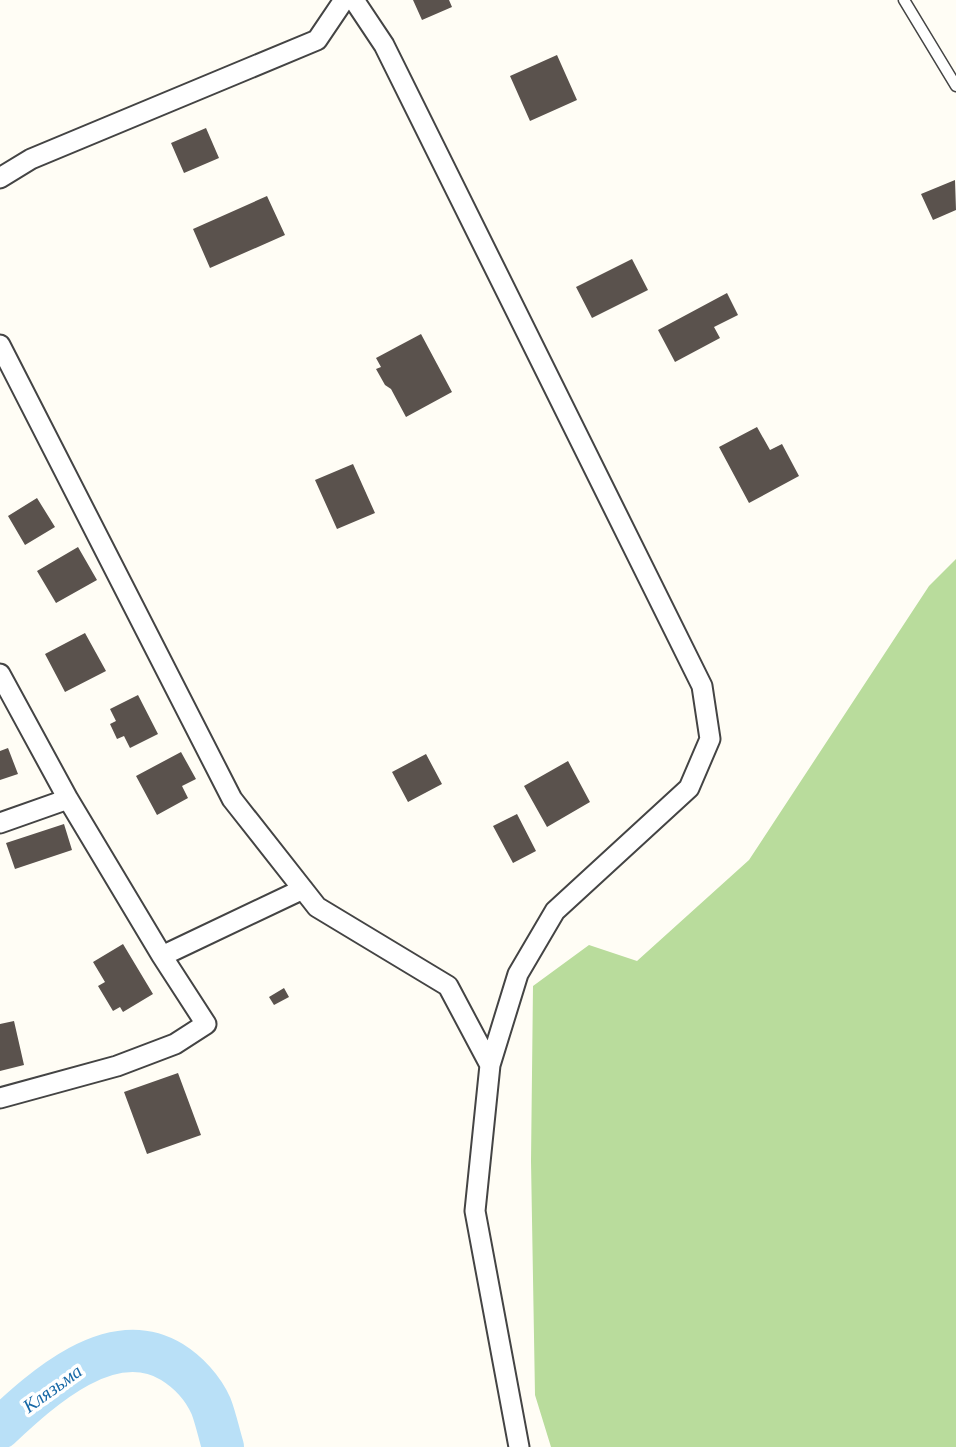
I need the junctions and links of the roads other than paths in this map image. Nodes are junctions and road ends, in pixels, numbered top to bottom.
1 (344, 0) edge
2 (354, 0) edge
3 (904, 0) edge
4 (956, 86) edge
5 (0, 178) edge
6 (0, 345) edge
7 (0, 674) edge
8 (68, 799) junction
9 (0, 823) edge
10 (303, 889) junction
11 (162, 956) junction
12 (490, 1065) junction
13 (0, 1098) edge
14 (519, 1447) edge

1 - 5 street
2 - 12 street
3 - 4 lane
6 - 10 street
7 - 8 street
8 - 9 street
8 - 11 street
10 - 11 street
10 - 12 street
11 - 13 street
12 - 14 street

